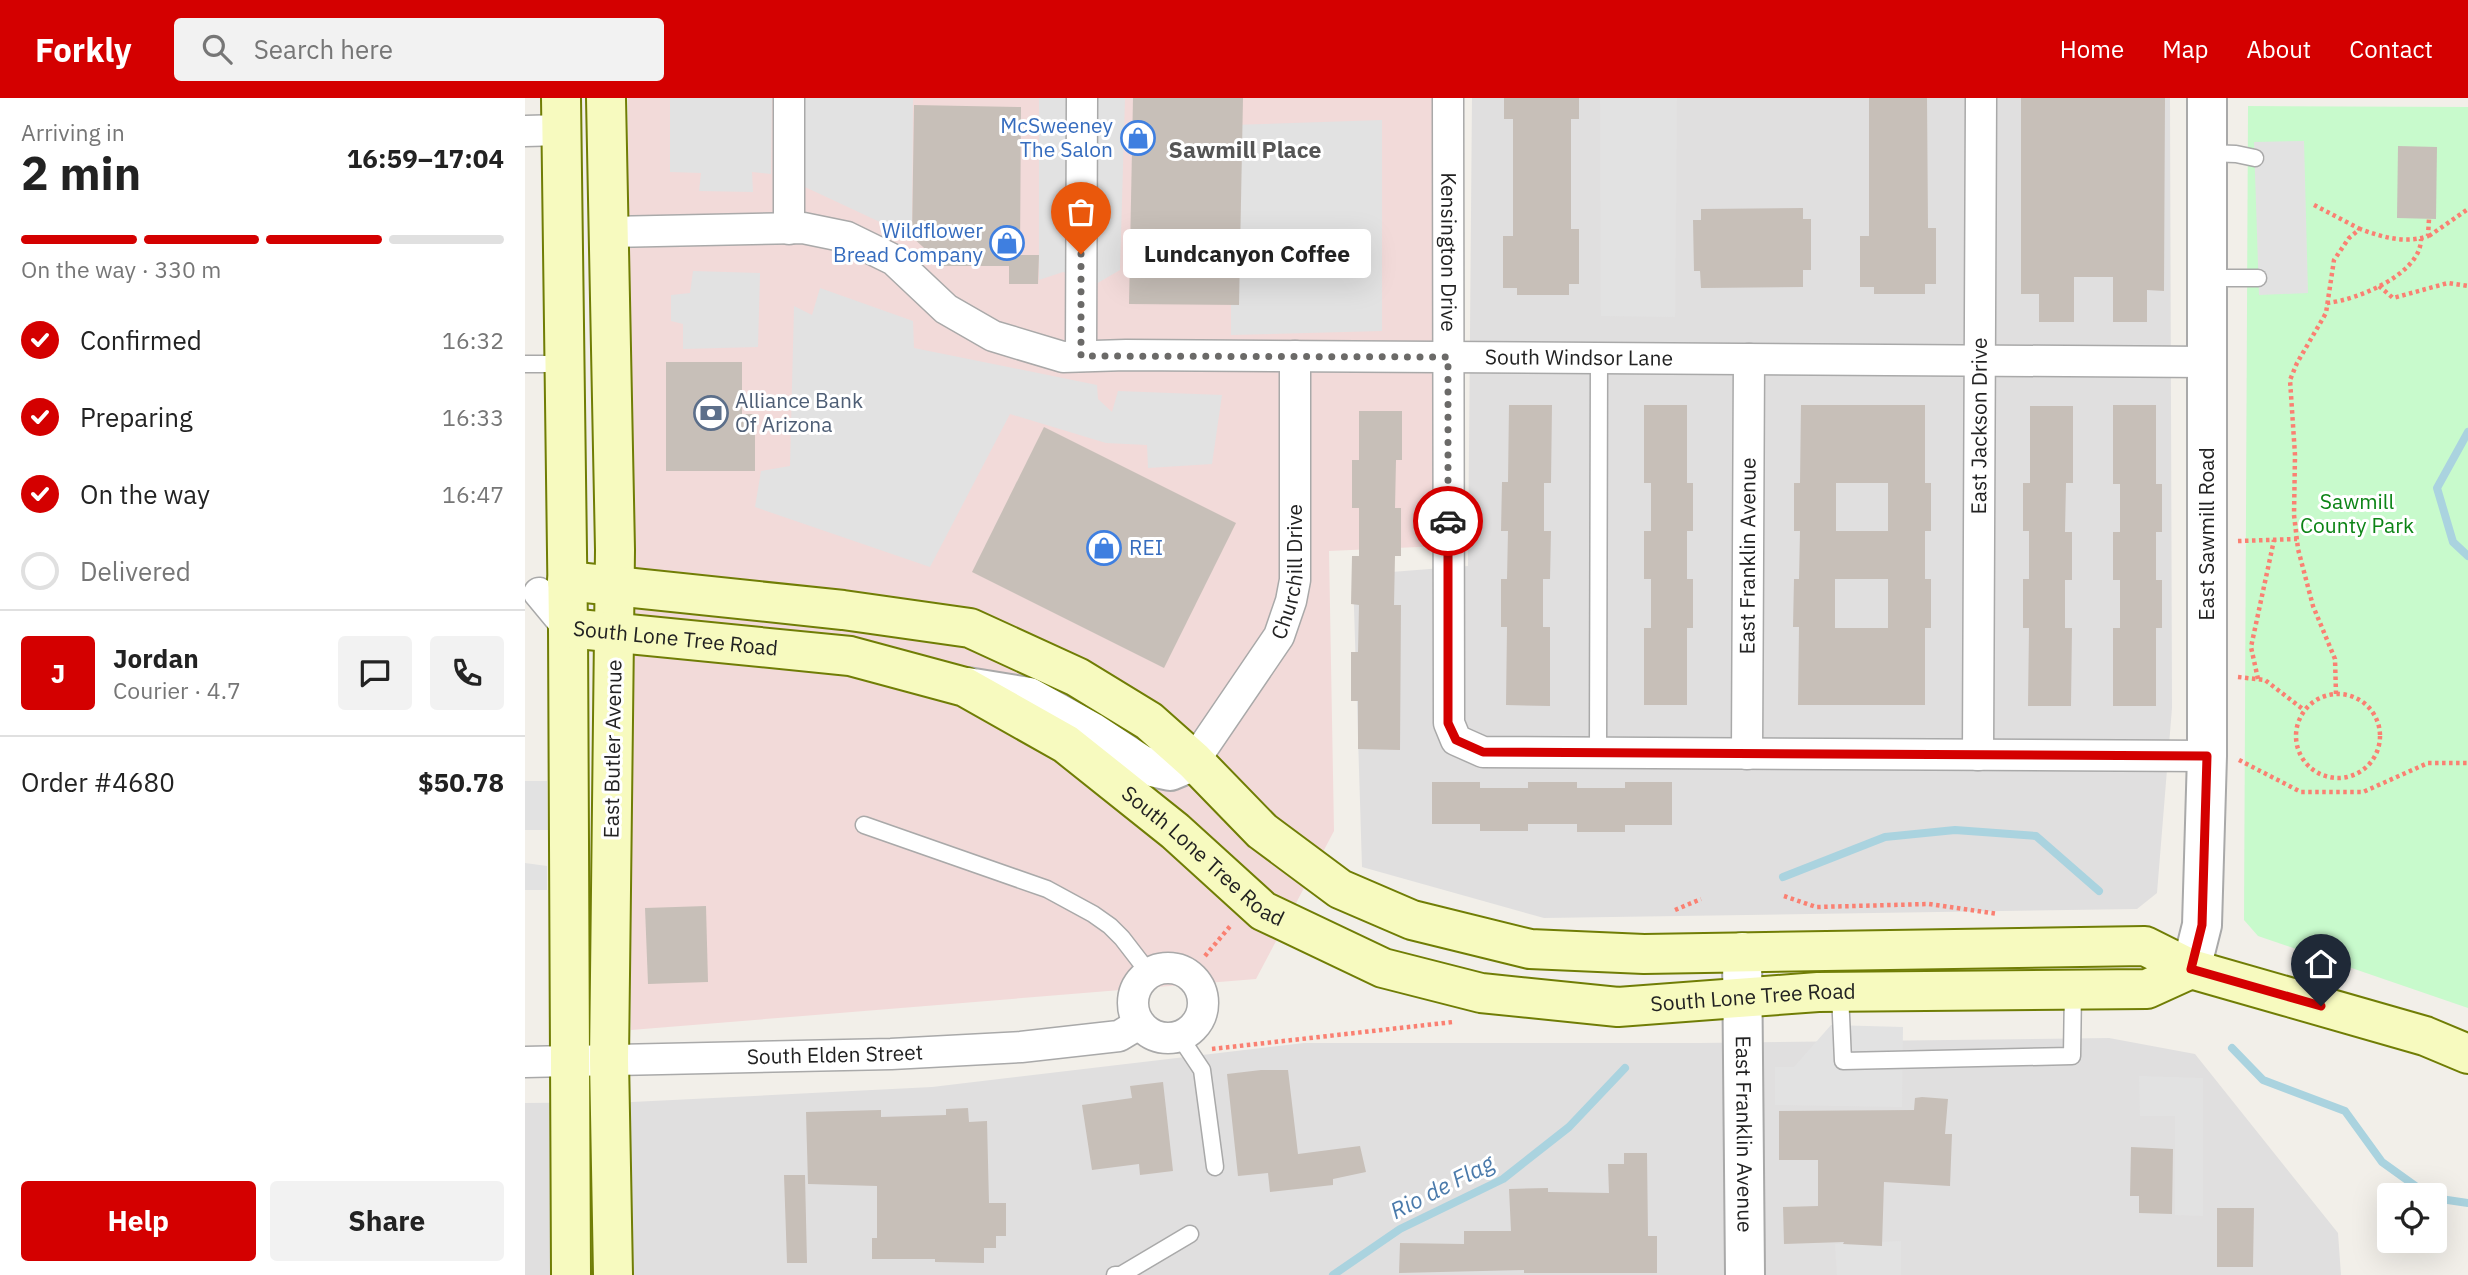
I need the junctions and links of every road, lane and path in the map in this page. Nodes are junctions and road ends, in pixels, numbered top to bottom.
1 (606, 98) edge
2 (789, 98) edge
3 (1082, 98) edge
4 (1448, 98) edge
5 (1981, 98) edge
6 (2207, 98) edge
7 (549, 120) edge
8 (2207, 153) junction
9 (2255, 158) dead end
10 (2314, 205) dead end
11 (2468, 209) edge
12 (2429, 219) dead end
13 (789, 229) junction
14 (2360, 229) junction
15 (609, 232) junction
16 (2428, 236) junction
17 (2421, 239) junction
18 (2207, 278) junction
19 (2258, 278) dead end
20 (2379, 286) junction
21 (2468, 286) edge
22 (2327, 303) junction
23 (1081, 356) junction
24 (1296, 356) junction
25 (1448, 357) junction
26 (1599, 358) junction
27 (1749, 359) junction
28 (1981, 361) junction
29 (2207, 362) junction
30 (525, 364) edge
31 (564, 364) junction
32 (2297, 539) junction
33 (2274, 540) junction
34 (2207, 541) junction
35 (615, 586) junction
36 (544, 589) edge
37 (568, 628) junction
38 (614, 634) junction
39 (2207, 678) junction
40 (2258, 679) junction
41 (965, 687) junction
42 (2336, 694) junction
43 (2304, 710) junction
44 (1598, 753) junction
45 (1747, 754) junction
46 (1978, 755) junction
47 (2221, 757) junction
48 (1193, 761) junction
49 (2468, 763) edge
50 (864, 825) dead end
51 (1784, 896) dead end
52 (1701, 899) dead end
53 (1675, 910) dead end
54 (2008, 915) dead end
55 (1236, 919) dead end
56 (1742, 952) junction
57 (1205, 956) dead end
58 (2191, 969) junction
59 (1149, 973) junction
60 (2073, 989) junction
61 (1840, 993) junction
62 (1741, 998) junction
63 (1440, 1017) dead end
64 (1139, 1024) junction
65 (1192, 1044) junction
66 (2468, 1054) edge
67 (609, 1060) junction
68 (570, 1061) junction
69 (525, 1062) edge
70 (1215, 1167) dead end
71 (1191, 1234) dead end
72 (571, 1275) edge
73 (613, 1275) edge
74 (1115, 1275) edge
75 (1745, 1275) edge

1 - 15 main road, East Butler Avenue
2 - 13 street
3 - 23 street
4 - 25 street, Kensington Drive
5 - 28 street, East Jackson Drive
6 - 8 street, East Sawmill Road
7 - 31 main road, East Butler Avenue
8 - 9 lane
8 - 18 street, East Sawmill Road
10 - 14 path
11 - 16 path
12 - 16 path
13 - 15 street, South Windsor Lane
13 - 23 street, South Windsor Lane
14 - 17 path
14 - 22 path
15 - 35 main road, East Butler Avenue
16 - 17 path
17 - 20 path
18 - 19 lane
18 - 29 street, East Sawmill Road
20 - 21 path
20 - 22 path
22 - 32 path
23 - 24 street, South Windsor Lane
24 - 25 street, South Windsor Lane
24 - 48 street, Churchill Drive
25 - 26 street, South Windsor Lane
25 - 44 street, Kensington Drive
26 - 27 street, South Windsor Lane
26 - 44 lane
27 - 28 street, South Windsor Lane
27 - 45 street, East Franklin Avenue
28 - 29 street, South Windsor Lane
28 - 46 street, East Jackson Drive
29 - 34 street, East Sawmill Road
30 - 31 lane
31 - 36 main road, East Butler Avenue
32 - 33 path
32 - 42 path
33 - 34 path
33 - 40 path
34 - 39 street, East Sawmill Road
35 - 36 main road, South Lone Tree Road
35 - 38 main road, East Butler Avenue
35 - 48 main road, South Lone Tree Road
36 - 37 main road, East Butler Avenue
37 - 38 main road, South Lone Tree Road
37 - 68 main road, East Butler Avenue
38 - 41 main road, South Lone Tree Road
38 - 67 main road, East Butler Avenue
39 - 40 path
39 - 47 street, East Sawmill Road
40 - 43 path
41 - 48 street
41 - 62 main road, South Lone Tree Road
42 - 43 path
42 - 43 path
44 - 45 street
45 - 46 street
46 - 47 street
47 - 49 path
47 - 58 street, East Sawmill Road
48 - 56 main road, South Lone Tree Road
50 - 59 lane
51 - 54 path
52 - 53 path
55 - 57 path
56 - 58 main road, South Lone Tree Road
56 - 62 street, East Franklin Avenue
58 - 60 main road, South Lone Tree Road
58 - 66 main road, South Lone Tree Road
59 - 64 street
59 - 65 street
60 - 61 main road, South Lone Tree Road
60 - 61 lane
61 - 62 main road, South Lone Tree Road
62 - 75 street, East Franklin Avenue
63 - 65 path
64 - 65 street
64 - 67 street, South Elden Street
65 - 70 lane
67 - 68 street, South Elden Street
67 - 73 main road, East Butler Avenue
68 - 69 street, South Elden Street
68 - 72 main road, East Butler Avenue
71 - 74 lane

